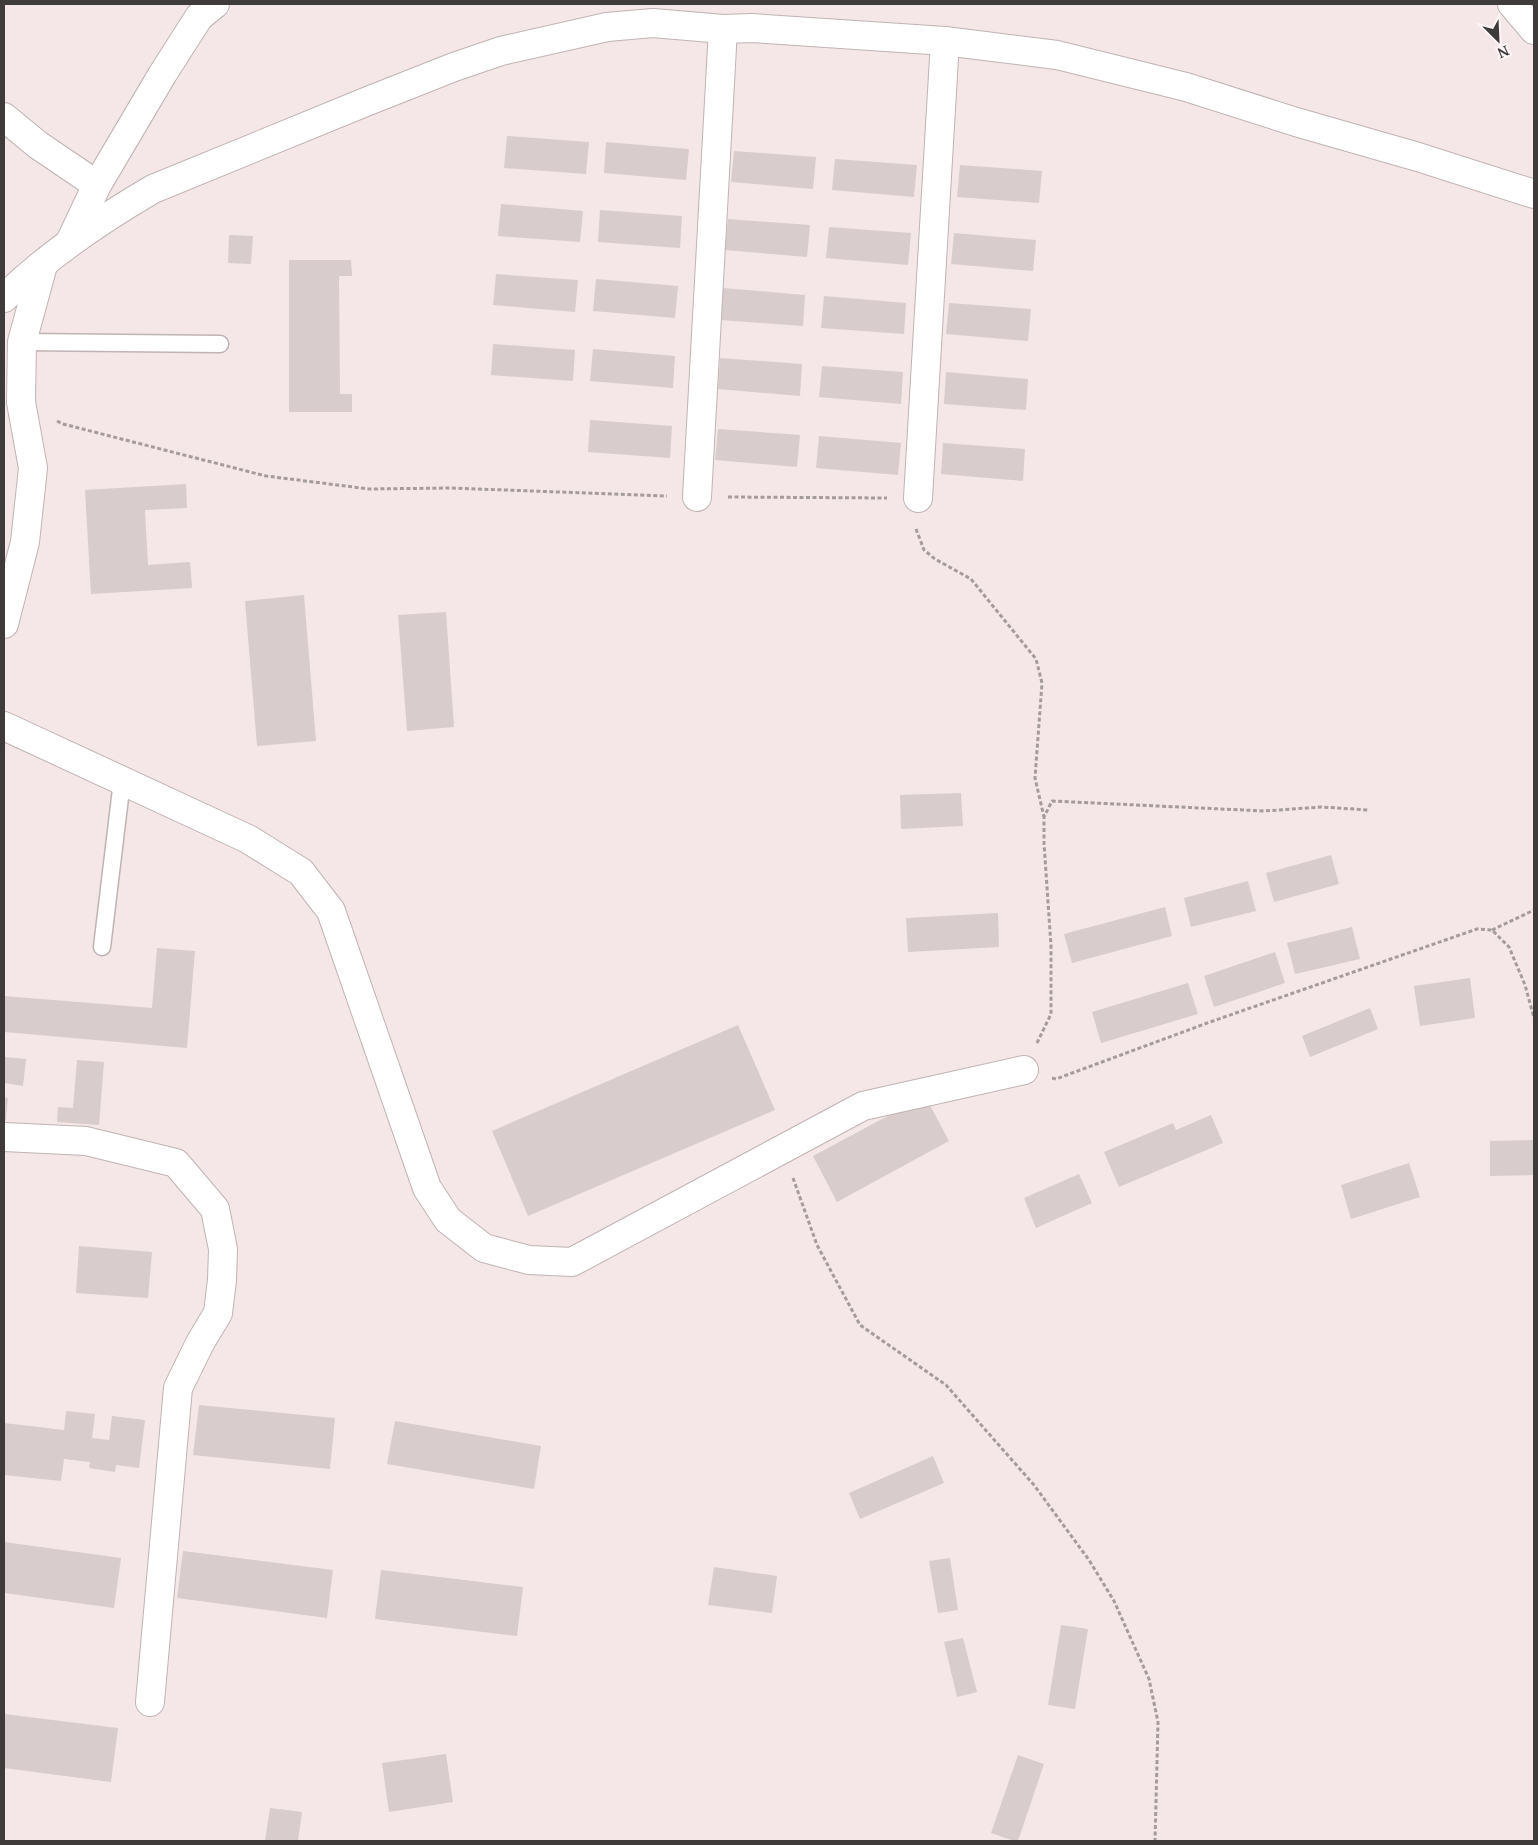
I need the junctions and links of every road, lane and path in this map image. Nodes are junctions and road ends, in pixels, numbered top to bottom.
1 (215, 4) edge
2 (1512, 4) edge
3 (723, 29) junction
4 (1534, 30) edge
5 (945, 41) junction
6 (4, 117) edge
7 (97, 185) junction
8 (1534, 194) edge
9 (70, 242) junction
10 (43, 265) junction
11 (4, 298) edge
12 (22, 342) junction
13 (220, 344) dead end
14 (21, 402) junction
15 (697, 497) junction
16 (918, 498) junction
17 (4, 624) edge
18 (4, 726) edge
19 (122, 781) junction
20 (1369, 810) dead end
21 (1044, 817) junction
22 (1534, 910) edge
23 (1492, 930) junction
24 (102, 947) dead end
25 (1534, 1018) edge
26 (1024, 1070) junction
27 (4, 1137) edge
28 (781, 1150) junction
29 (150, 1702) dead end
30 (1155, 1841) edge

1 - 7 street
2 - 4 street
3 - 5 street
3 - 9 street
3 - 15 street
5 - 8 street
5 - 16 street
6 - 7 street
7 - 9 street
9 - 10 street
10 - 11 street
10 - 12 street
12 - 13 lane
12 - 14 street
14 - 15 path
14 - 17 street
15 - 16 path
16 - 21 path
18 - 19 street
19 - 24 lane
19 - 28 street
20 - 21 path
21 - 26 path
22 - 23 path
23 - 25 path
23 - 26 path
26 - 28 street
27 - 29 street
28 - 30 path

